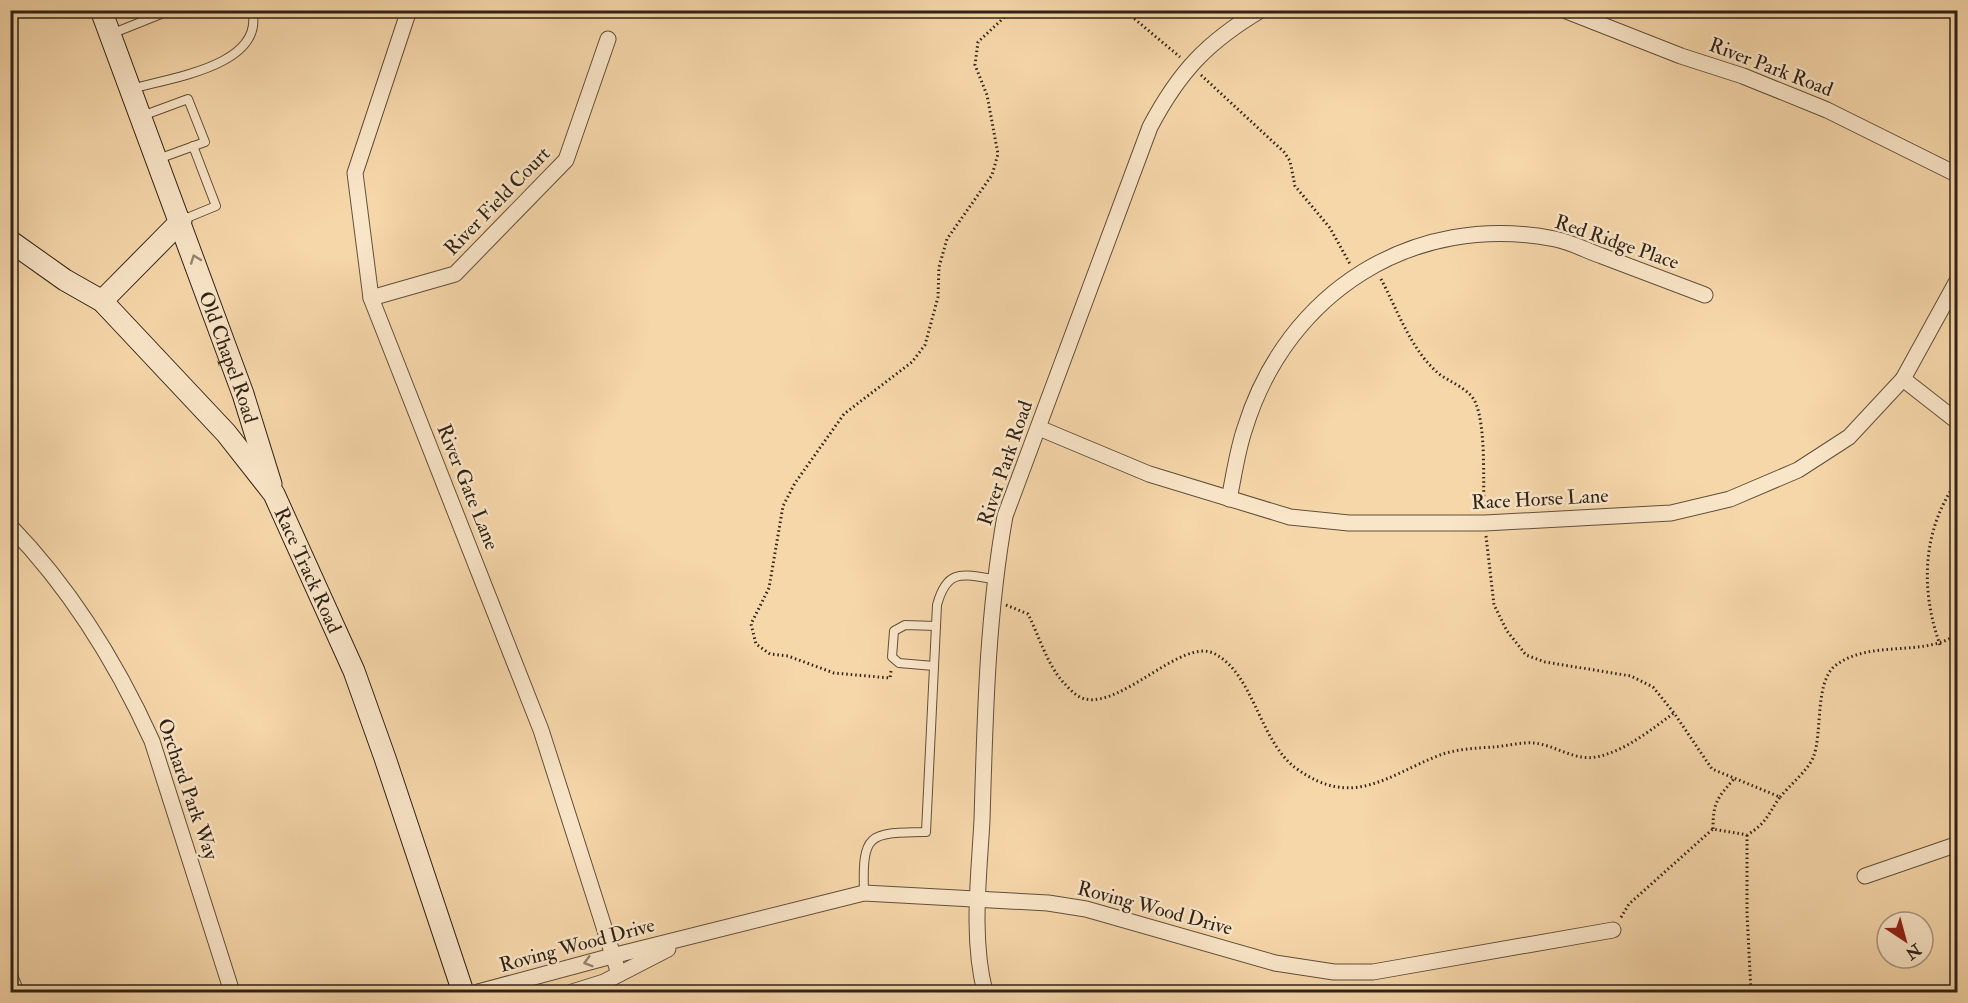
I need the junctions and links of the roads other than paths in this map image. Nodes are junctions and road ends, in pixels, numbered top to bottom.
1 (101, 10) edge
2 (171, 10) edge
3 (252, 10) edge
4 (409, 10) edge
5 (1261, 10) edge
6 (1564, 10) edge
7 (109, 34) junction
8 (608, 39) dead end
9 (130, 90) junction
10 (141, 116) junction
11 (193, 146) junction
12 (156, 160) junction
13 (1958, 175) edge
14 (181, 221) junction
15 (10, 242) edge
16 (1958, 279) edge
17 (1704, 295) dead end
18 (371, 298) junction
19 (102, 301) junction
20 (1903, 379) junction
21 (1958, 422) edge
22 (1039, 428) junction
23 (274, 494) junction
24 (1229, 499) junction
25 (10, 526) edge
26 (993, 579) junction
27 (936, 626) junction
28 (934, 666) junction
29 (1958, 844) edge
30 (1865, 876) dead end
31 (864, 893) junction
32 (976, 899) junction
33 (1613, 930) road end
34 (686, 939) junction
35 (612, 956) junction
36 (619, 974) junction
37 (10, 977) edge
38 (16, 993) edge
39 (232, 993) edge
40 (463, 993) edge
41 (478, 993) edge
42 (572, 993) edge
43 (985, 993) edge

1 - 7 street, Old Chapel Road
2 - 7 lane
3 - 9 lane
4 - 18 street, River Gate Lane
5 - 22 street, River Park Road
6 - 13 street, River Park Road
7 - 9 street, Old Chapel Road
8 - 18 street, River Field Court
9 - 10 street, Old Chapel Road
10 - 11 lane
10 - 12 street, Old Chapel Road
11 - 12 lane
11 - 14 lane
12 - 14 street, Old Chapel Road
14 - 19 street
23 -> 14 street, Old Chapel Road
15 - 19 street, Race Track Road
16 - 20 street, Race Horse Lane
17 - 24 street, Red Ridge Place
18 - 35 street, River Gate Lane
19 - 23 street, Race Track Road
20 - 21 street
20 - 24 street, Race Horse Lane
22 - 24 street, Race Horse Lane
22 - 26 street, River Park Road
23 - 40 street, Race Track Road
25 - 39 street, Orchard Park Way
26 - 27 lane
26 - 32 street, River Park Road
27 - 28 lane
27 - 28 lane
28 - 31 lane
29 - 30 street
31 - 32 street, Roving Wood Drive
31 - 34 street, Roving Wood Drive
32 - 33 street, Roving Wood Drive
32 - 43 street, River Park Road
34 - 35 street, Roving Wood Drive
34 - 36 street, Roving Wood Drive
35 - 36 street, River Gate Lane
35 -> 41 street, Roving Wood Drive
36 - 42 street, Roving Wood Drive
37 - 38 street

